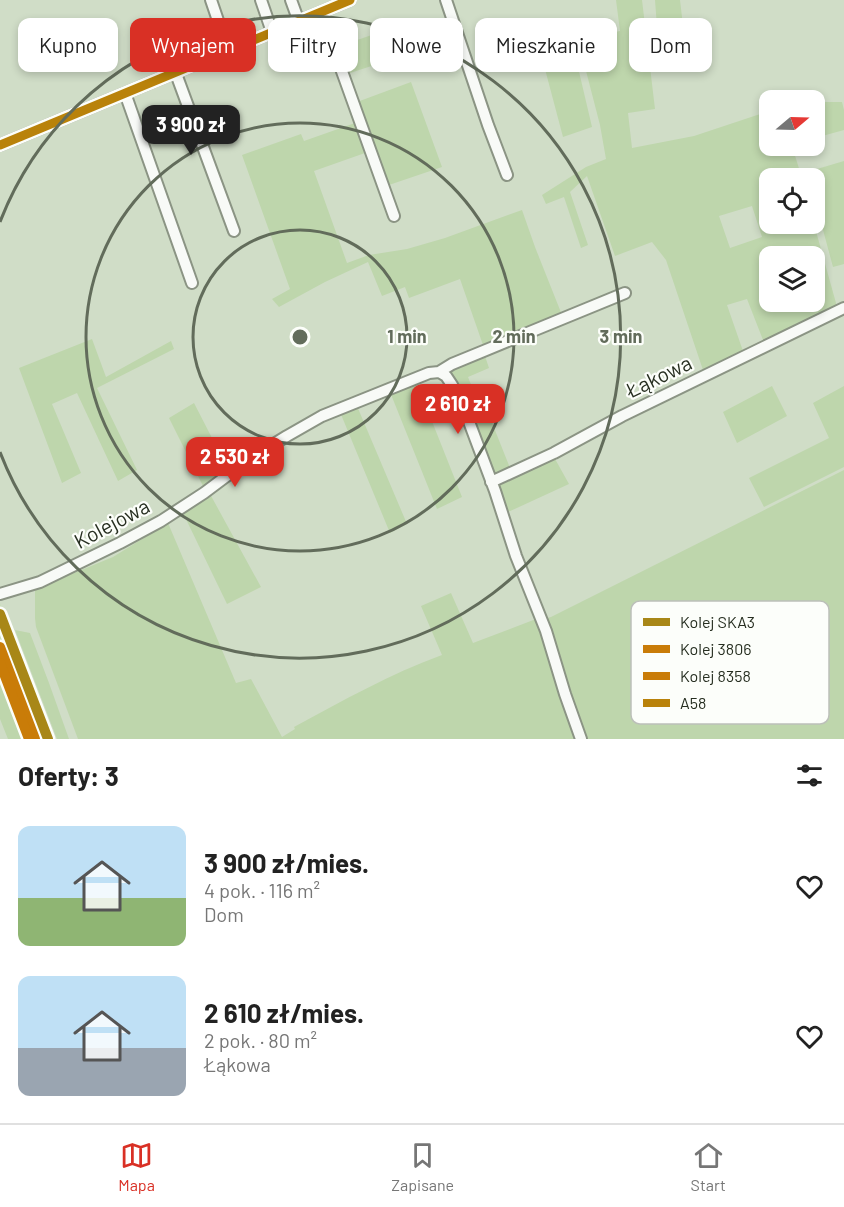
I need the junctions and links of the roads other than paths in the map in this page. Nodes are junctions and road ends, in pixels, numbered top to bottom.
1 (211, 0) edge
2 (261, 0) edge
3 (291, 0) edge
4 (350, 0) edge
5 (446, 0) edge
6 (321, 13) junction
7 (217, 18) edge
8 (298, 18) edge
9 (309, 18) edge
10 (268, 20) edge
11 (173, 72) edge
12 (175, 72) edge
13 (125, 93) junction
14 (0, 145) edge
15 (507, 175) dead end
16 (394, 216) dead end
17 (234, 231) dead end
18 (192, 283) dead end
19 (625, 293) dead end
20 (844, 308) edge
21 (440, 372) junction
22 (492, 482) junction
23 (0, 594) edge
24 (582, 739) edge

1 - 7 street
2 - 10 street
3 - 8 street
4 - 6 street
5 - 15 street
6 - 9 street
6 - 16 street
11 - 13 street
12 - 17 street
13 - 14 street
13 - 18 street
19 - 21 street, Kolejowa
20 - 22 street, Łąkowa
21 - 22 street
21 - 23 street, Kolejowa
22 - 24 street

